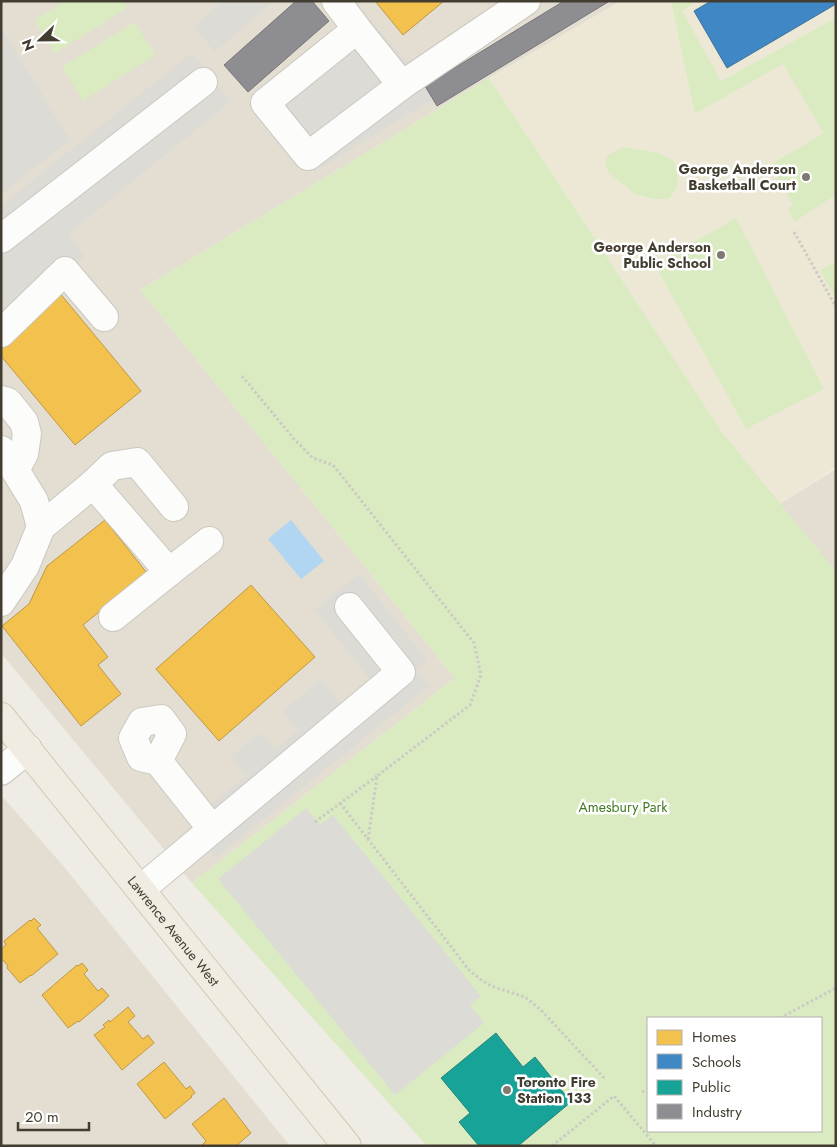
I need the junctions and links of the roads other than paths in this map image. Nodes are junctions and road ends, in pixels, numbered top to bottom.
1 (336, 1) edge
2 (526, 1) edge
3 (357, 29) junction
4 (203, 82) dead end
5 (402, 85) junction
6 (1, 239) edge
7 (104, 317) dead end
8 (1, 333) edge
9 (1, 400) edge
10 (8, 460) edge
11 (93, 484) junction
12 (174, 507) dead end
13 (41, 527) junction
14 (209, 541) dead end
15 (169, 572) junction
16 (1, 602) edge
17 (349, 607) dead end
18 (113, 617) dead end
19 (1, 717) edge
20 (28, 749) junction
21 (158, 761) dead end
22 (1, 771) edge
23 (212, 829) junction
24 (141, 889) junction
25 (347, 1146) edge

1 - 3 lane
2 - 5 lane
3 - 5 lane
3 - 5 lane
4 - 6 lane
7 - 8 lane
9 - 10 lane
10 - 13 lane
11 - 12 lane
11 - 13 lane
11 - 15 lane
13 - 16 lane
14 - 15 lane
15 - 18 lane
17 - 23 lane
19 - 20 main road, Lawrence Avenue West
20 - 22 lane
20 - 24 main road, Lawrence Avenue West
21 - 23 lane
23 - 24 lane
24 - 25 main road, Lawrence Avenue West

